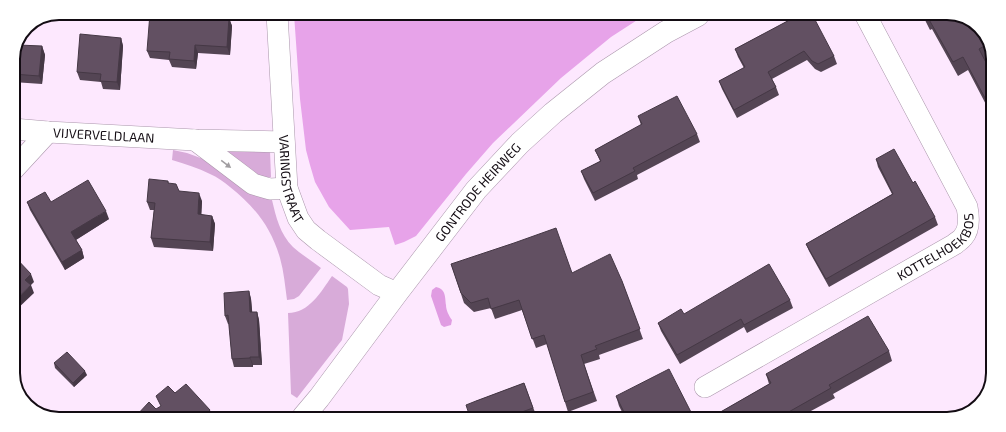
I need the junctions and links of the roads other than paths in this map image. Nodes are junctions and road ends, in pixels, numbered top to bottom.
1 (277, 20) edge
2 (689, 20) edge
3 (868, 20) edge
4 (20, 130) edge
5 (48, 132) junction
6 (195, 140) junction
7 (284, 142) junction
8 (20, 162) edge
9 (287, 188) junction
10 (397, 293) junction
11 (705, 387) dead end
12 (307, 412) edge

1 - 7 street, VARINGSTRAAT
2 - 10 street, GONTRODE HEIRWEG
3 - 11 street, KOTTELHOEKBOS
4 - 5 street, VIJVERVELDLAAN
5 - 6 street, VIJVERVELDLAAN
5 - 8 street
6 - 7 street, VIJVERVELDLAAN
6 -> 9 street
7 - 9 street, VARINGSTRAAT
9 - 10 street, VARINGSTRAAT
10 - 12 street, GONTRODE HEIRWEG

